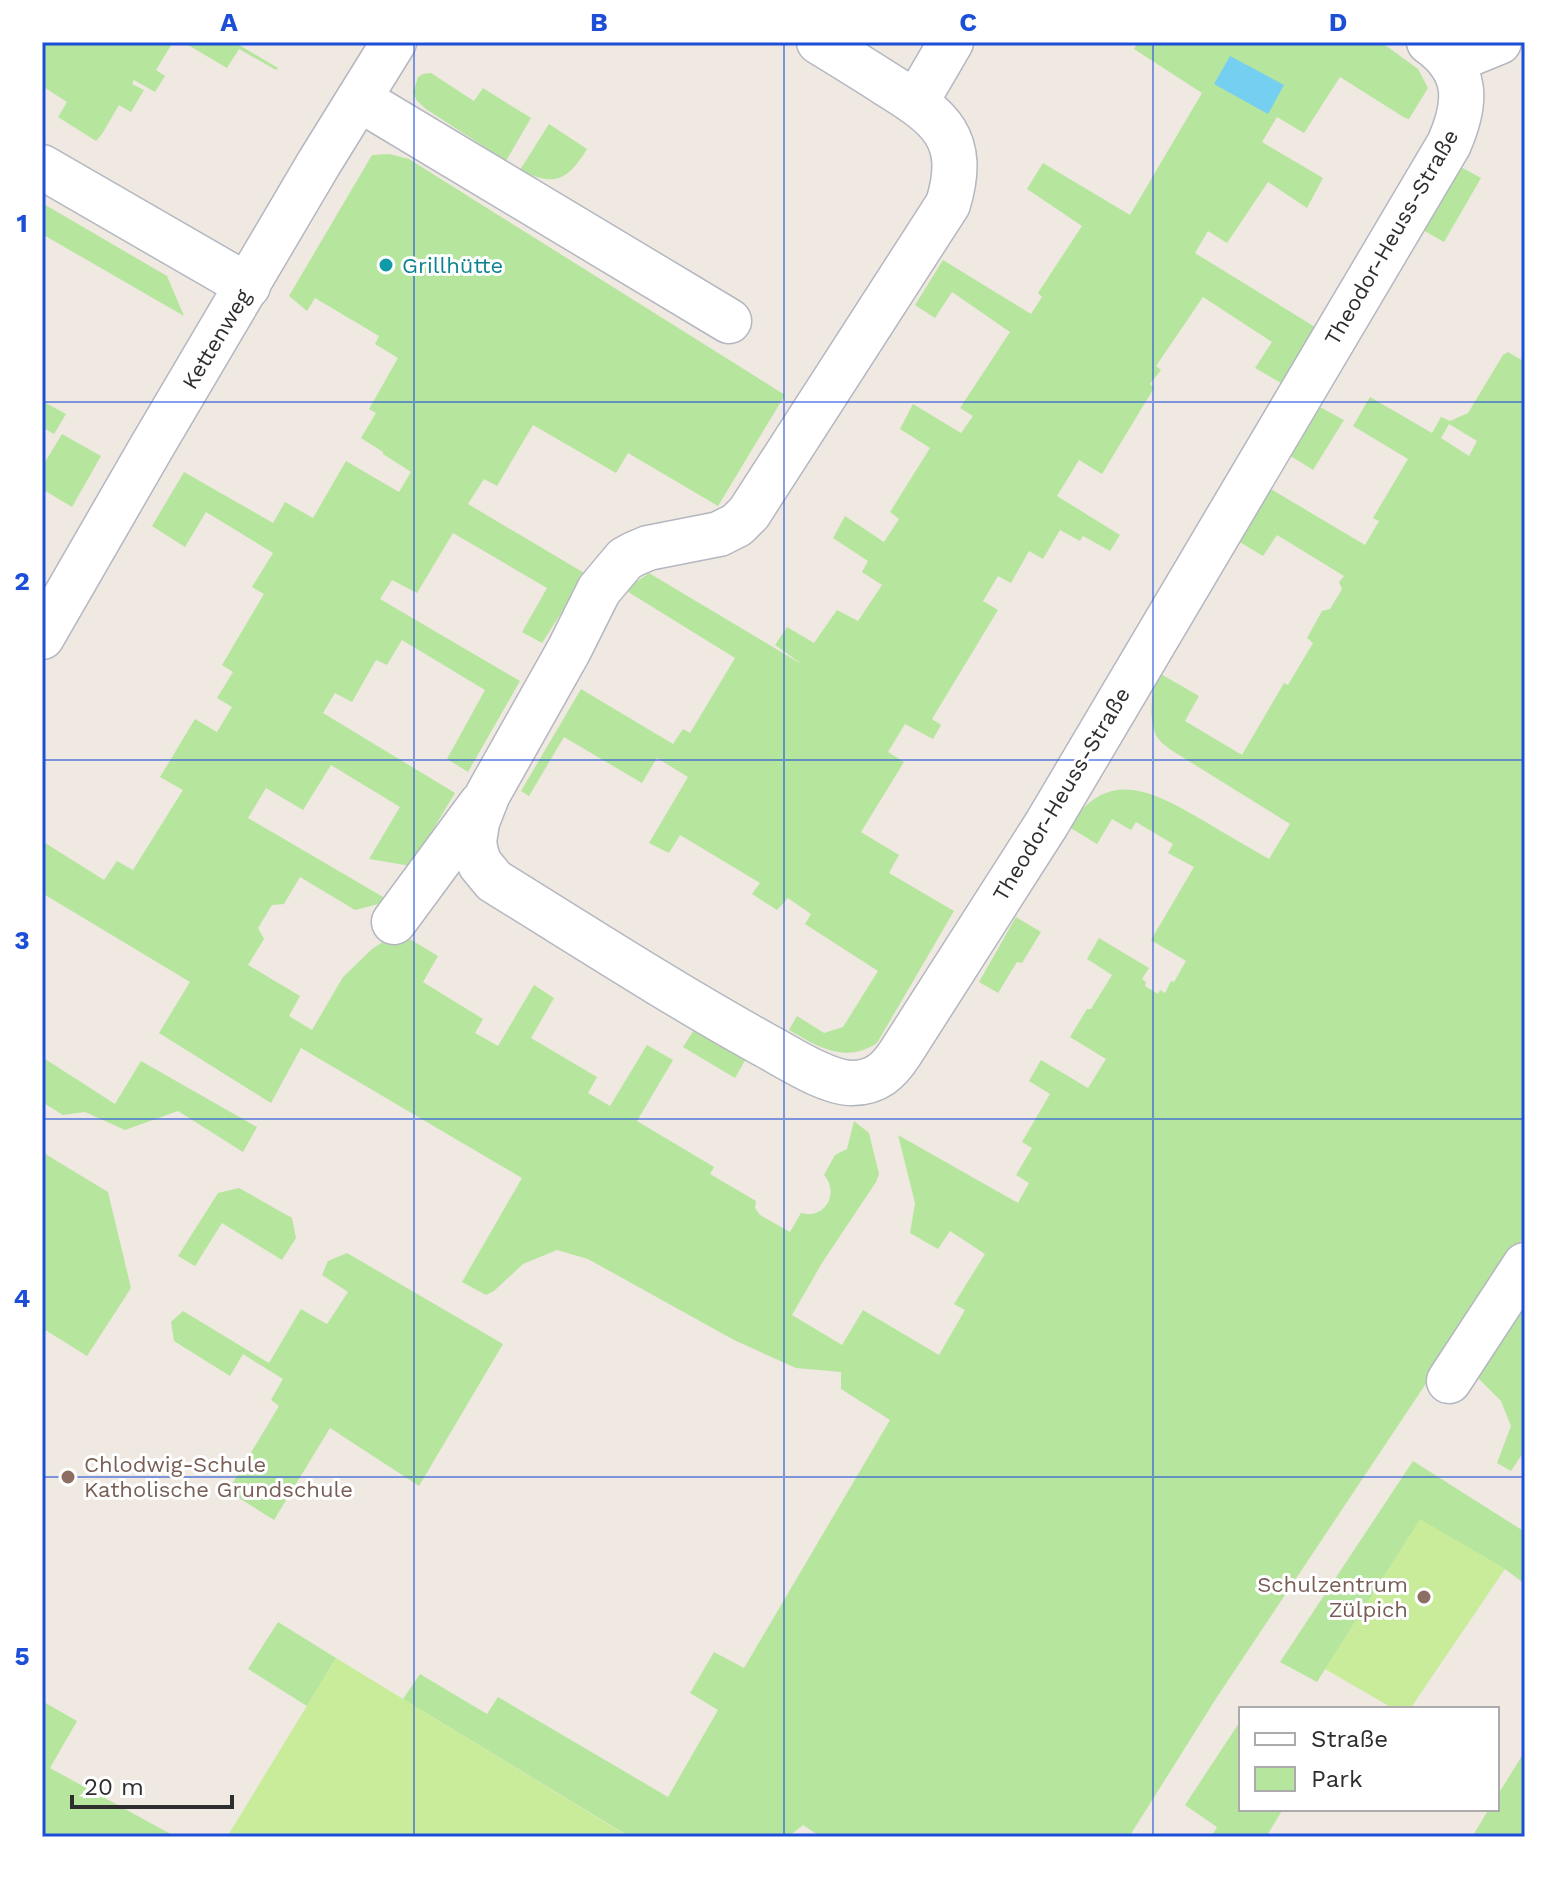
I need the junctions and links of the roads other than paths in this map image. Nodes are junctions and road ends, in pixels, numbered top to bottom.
1 (394, 42) edge
2 (819, 42) edge
3 (951, 42) edge
4 (1499, 42) edge
5 (1440, 52) edge
6 (359, 99) junction
7 (916, 102) junction
8 (42, 167) edge
9 (248, 286) junction
10 (729, 321) dead end
11 (42, 637) edge
12 (488, 794) junction
13 (394, 922) dead end
14 (1525, 1265) edge
15 (1449, 1381) dead end

1 - 6 street, Kettenweg
2 - 7 street, Theodor-Heuss-Straße
3 - 7 street
4 - 5 street
5 - 12 street, Theodor-Heuss-Straße
6 - 9 street, Kettenweg
6 - 10 street
7 - 12 street, Theodor-Heuss-Straße
8 - 9 street
9 - 11 street, Kettenweg
12 - 13 street, Theodor-Heuss-Straße
14 - 15 street

